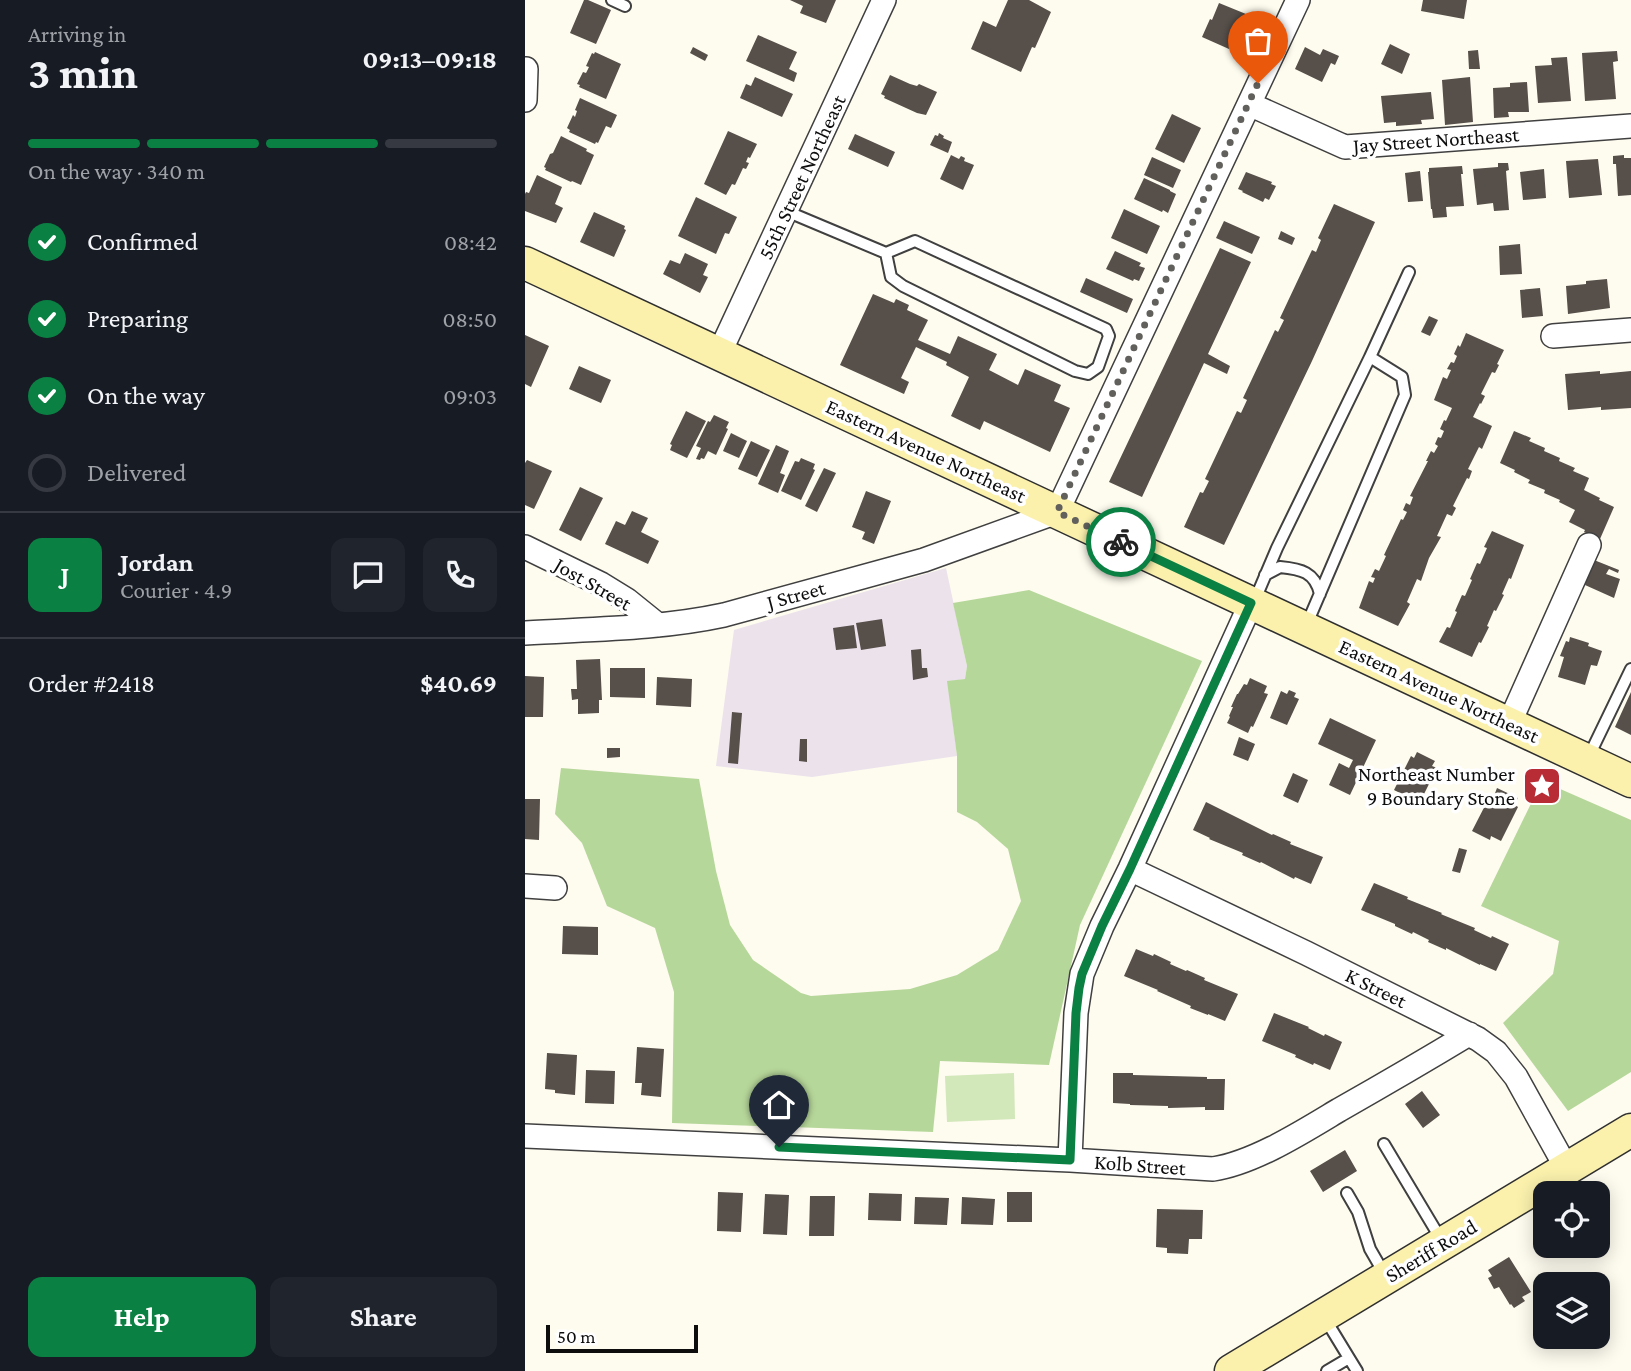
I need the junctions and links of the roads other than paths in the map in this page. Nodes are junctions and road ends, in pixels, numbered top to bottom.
1 (612, 0) edge
2 (884, 0) edge
3 (1297, 0) edge
4 (625, 6) dead end
5 (526, 69) edge
6 (525, 100) edge
7 (1249, 104) junction
8 (1631, 126) edge
9 (786, 211) junction
10 (886, 253) junction
11 (525, 263) edge
12 (1409, 272) dead end
13 (1631, 330) edge
14 (1553, 336) dead end
15 (719, 354) junction
16 (1370, 357) junction
17 (1057, 512) junction
18 (1588, 545) dead end
19 (525, 547) edge
20 (1265, 575) junction
21 (1320, 594) junction
22 (1252, 604) junction
23 (658, 625) junction
24 (1305, 629) junction
25 (525, 633) edge
26 (1631, 669) edge
27 (1509, 724) junction
28 (1587, 761) junction
29 (1631, 781) edge
30 (1130, 869) junction
31 (525, 886) edge
32 (555, 888) dead end
33 (1469, 1034) junction
34 (1631, 1130) edge
35 (525, 1136) edge
36 (1384, 1144) dead end
37 (1070, 1160) junction
38 (1567, 1169) junction
39 (1347, 1193) dead end
40 (1443, 1244) junction
41 (1386, 1278) junction
42 (1323, 1316) junction
43 (1349, 1358) junction
44 (1243, 1368) edge
45 (1327, 1371) edge
46 (1357, 1371) edge

1 - 4 lane
2 - 9 street, 55th Street Northeast
3 - 7 street
5 - 6 street
7 - 8 street, Jay Street Northeast
7 - 17 street
9 - 10 lane
9 - 15 street, 55th Street Northeast
10 - 10 lane
11 - 15 main road, Eastern Avenue Northeast
12 - 16 lane
13 - 14 street
15 - 17 main road, Eastern Avenue Northeast
16 - 20 lane
16 - 21 lane
17 - 22 main road, Eastern Avenue Northeast
17 - 23 street, J Street
18 - 27 street
19 - 23 street, Jost Street
20 - 21 lane
20 - 22 lane
21 - 24 lane
22 - 24 main road, Eastern Avenue Northeast
22 - 30 street
23 - 25 street, J Street
24 - 27 main road, Eastern Avenue Northeast
26 - 28 lane
27 - 28 main road, Eastern Avenue Northeast
28 - 29 main road, Eastern Avenue Northeast
30 - 33 street, K Street
30 - 37 street
31 - 32 street
33 - 37 street, Kolb Street
33 - 38 street, K Street
34 - 38 main road, Sheriff Road
35 - 37 street, Kolb Street
36 - 40 lane
38 - 40 main road, Sheriff Road
39 - 41 lane
40 - 41 main road, Sheriff Road
41 - 42 main road, Sheriff Road
42 - 43 lane
42 - 44 main road, Sheriff Road
43 - 45 lane
43 - 46 lane

